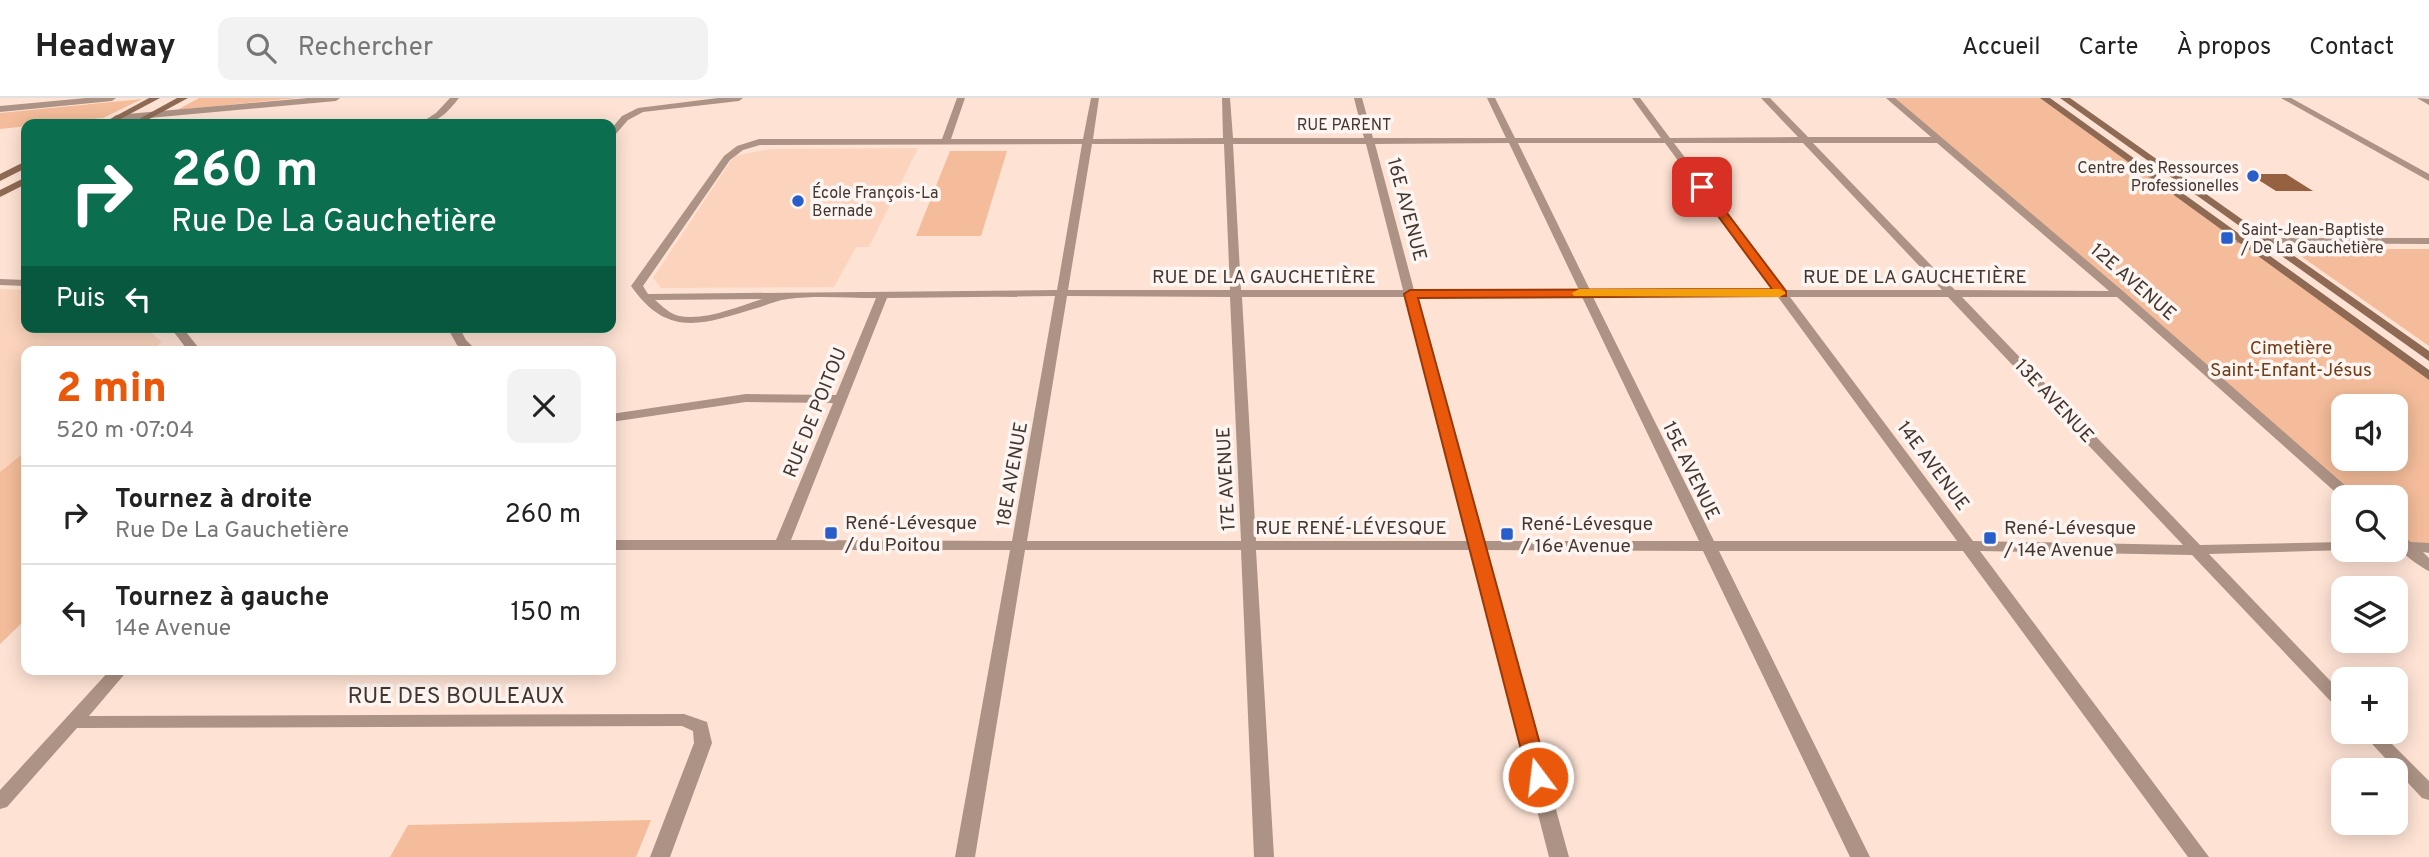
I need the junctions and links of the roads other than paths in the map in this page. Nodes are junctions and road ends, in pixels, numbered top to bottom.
1 (112, 98) edge
2 (156, 98) edge
3 (184, 98) edge
4 (336, 98) edge
5 (455, 98) edge
6 (739, 98) edge
7 (961, 98) edge
8 (1094, 98) edge
9 (1226, 98) edge
10 (1358, 98) edge
11 (1491, 98) edge
12 (1636, 98) edge
13 (1765, 98) edge
14 (1890, 98) edge
15 (2044, 98) edge
16 (2064, 98) edge
17 (2285, 98) edge
18 (2421, 98) edge
19 (43, 102) edge
20 (2429, 102) edge
21 (0, 110) edge
22 (147, 117) junction
23 (116, 118) joint
24 (143, 119) edge
25 (432, 119) edge
26 (616, 128) edge
27 (1087, 139) junction
28 (1228, 139) junction
29 (946, 140) junction
30 (1370, 140) junction
31 (1511, 140) junction
32 (1667, 140) junction
33 (1805, 140) junction
34 (1939, 140) junction
35 (21, 167) edge
36 (0, 178) edge
37 (2429, 178) edge
38 (21, 183) edge
39 (0, 194) edge
40 (2241, 241) junction
41 (2265, 241) junction
42 (2429, 242) edge
43 (0, 282) edge
44 (21, 283) edge
45 (1061, 293) junction
46 (1236, 293) junction
47 (1585, 293) junction
48 (1782, 293) junction
49 (883, 294) junction
50 (1410, 294) junction
51 (1955, 294) junction
52 (2120, 294) junction
53 (645, 296) junction
54 (786, 296) junction
55 (2429, 357) edge
56 (2429, 376) edge
57 (839, 400) junction
58 (616, 417) edge
59 (2336, 485) edge
60 (616, 544) edge
61 (782, 544) junction
62 (2408, 544) edge
63 (1478, 545) junction
64 (1019, 546) junction
65 (1970, 546) junction
66 (1248, 547) junction
67 (1707, 547) junction
68 (2331, 547) edge
69 (2429, 548) edge
70 (2195, 550) junction
71 (2408, 550) edge
72 (2429, 566) edge
73 (116, 675) edge
74 (2331, 692) edge
75 (74, 722) junction
76 (2382, 744) edge
77 (2429, 793) edge
78 (0, 802) edge
79 (660, 857) edge
80 (965, 857) edge
81 (1264, 857) edge
82 (1559, 857) edge
83 (1860, 857) edge
84 (2199, 857) edge

1 - 19 street
2 - 23 main road
3 - 22 main road
4 - 22 street
5 - 25 street
6 - 26 street
7 - 29 street
8 - 27 street, 18E AVENUE
9 - 28 street, 17E AVENUE
10 - 30 street, 16E AVENUE
11 - 31 street, 15E AVENUE
12 - 32 street, 14E AVENUE
13 - 33 street, 13E AVENUE
14 - 34 street, 12E AVENUE
15 - 40 main road
16 - 41 main road
17 - 37 street
18 - 20 street
19 - 21 street
22 - 23 street
22 - 24 main road
27 - 28 street, RUE PARENT
27 - 29 street, RUE PARENT
27 - 45 street, 18E AVENUE
28 - 30 street, RUE PARENT
28 - 46 street, 17E AVENUE
29 - 53 street, RUE PARENT
30 - 31 street, RUE PARENT
30 - 50 street, 16E AVENUE
31 - 32 street, RUE PARENT
31 - 47 street, 15E AVENUE
32 - 33 street, RUE PARENT
32 - 48 street, 14E AVENUE
33 - 34 street, RUE PARENT
33 - 51 street, 13E AVENUE
34 - 52 street, 12E AVENUE
35 - 36 main road
38 - 39 main road
40 - 41 street
40 - 56 main road
41 - 42 street
41 - 55 main road
43 - 44 street
45 - 46 street, RUE DE LA GAUCHETIÈRE
45 - 49 street, RUE DE LA GAUCHETIÈRE
45 - 64 street, 18E AVENUE
46 - 50 street, RUE DE LA GAUCHETIÈRE
46 - 66 street, 17E AVENUE
47 - 48 street, RUE DE LA GAUCHETIÈRE
47 - 50 street, RUE DE LA GAUCHETIÈRE
47 - 67 street, 15E AVENUE
48 - 51 street, RUE DE LA GAUCHETIÈRE
48 - 65 street, 14E AVENUE
49 - 54 street, RUE DE LA GAUCHETIÈRE
49 - 57 street, RUE DE POITOU
50 - 63 street, 16E AVENUE
51 - 52 street, RUE DE LA GAUCHETIÈRE
51 - 70 street, 13E AVENUE
52 - 59 street, 12E AVENUE
53 - 54 street, RUE DE LA GAUCHETIÈRE
53 - 54 street, RUE DE LA GAUCHETIÈRE
57 - 58 street
57 - 61 street, RUE DE POITOU
60 - 61 street, RUE RENÉ-LÉVESQUE
61 - 64 street, RUE RENÉ-LÉVESQUE
62 - 69 street
63 - 66 street, RUE RENÉ-LÉVESQUE
63 - 67 street, RUE RENÉ-LÉVESQUE
63 - 82 street, 16E AVENUE
64 - 66 street, RUE RENÉ-LÉVESQUE
64 - 80 street, 18E AVENUE
65 - 67 street, RUE RENÉ-LÉVESQUE
65 - 70 street, RUE RENÉ-LÉVESQUE
65 - 84 street, 14E AVENUE
66 - 81 street, 17E AVENUE
67 - 83 street, 15E AVENUE
68 - 70 street, RUE RENÉ-LÉVESQUE
70 - 74 street, 13E AVENUE
71 - 72 street
73 - 75 street
75 - 78 street
75 - 79 street, RUE DES BOULEAUX
76 - 77 street

